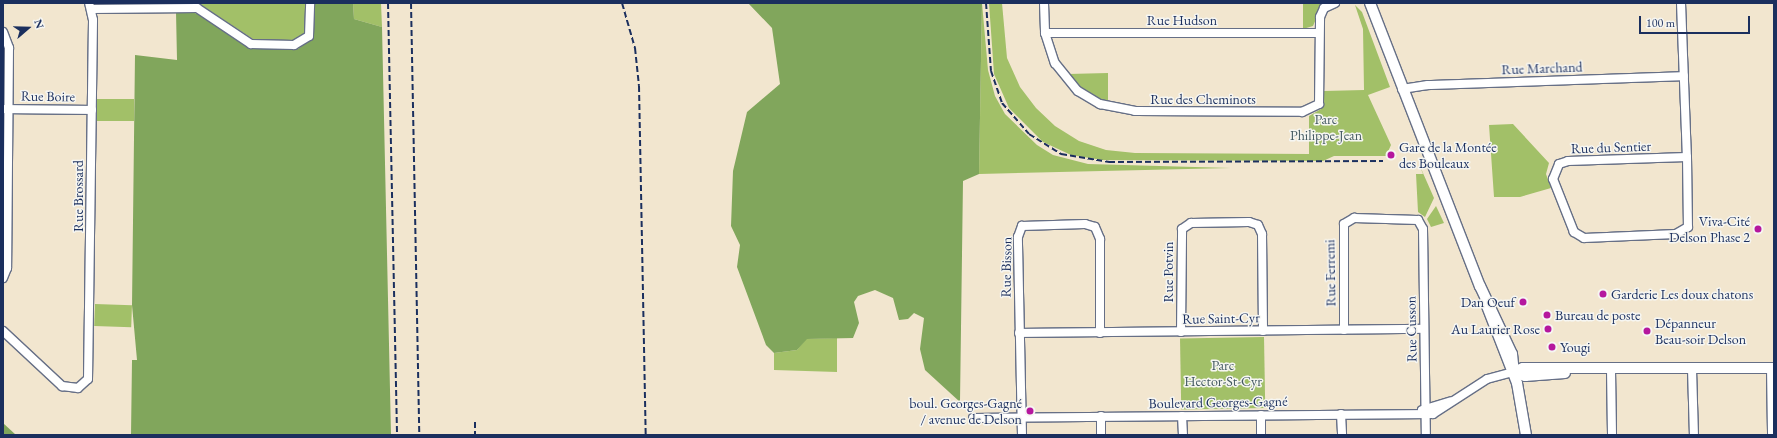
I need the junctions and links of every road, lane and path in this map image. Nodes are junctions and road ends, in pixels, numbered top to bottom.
1 (310, 3) edge
2 (1044, 3) edge
3 (1335, 3) edge
4 (1370, 3) edge
5 (1681, 3) edge
6 (91, 6) edge
7 (3, 32) edge
8 (1320, 32) junction
9 (1045, 33) junction
10 (1684, 76) junction
11 (1402, 89) junction
12 (6, 109) edge
13 (92, 110) junction
14 (1687, 157) junction
15 (1421, 223) joint
16 (3, 278) edge
17 (1424, 329) junction
18 (1344, 330) junction
19 (3, 331) edge
20 (1263, 331) junction
21 (1181, 332) junction
22 (1100, 333) junction
23 (1019, 334) junction
24 (1773, 368) edge
25 (1692, 369) junction
26 (1611, 370) junction
27 (1514, 372) junction
28 (1426, 411) junction
29 (1341, 414) junction
30 (1261, 415) junction
31 (1101, 416) junction
32 (1182, 416) junction
33 (1021, 417) junction
34 (973, 418) dead end
35 (1022, 435) edge
36 (1101, 435) edge
37 (1183, 435) edge
38 (1261, 435) edge
39 (1342, 435) edge
40 (1426, 435) edge
41 (1526, 435) edge
42 (1612, 435) edge
43 (1694, 435) edge
44 (1772, 435) edge

1 - 6 street
2 - 9 street, Rue des Cheminots
3 - 8 street, Rue des Cheminots
4 - 11 street
5 - 10 street, Rue du Sentier
6 - 13 street, Rue Brossard
7 - 12 street
8 - 9 street, Rue Hudson
8 - 9 street, Rue des Cheminots
10 - 11 street, Rue Marchand
10 - 14 street, Rue du Sentier
11 - 27 street
12 - 13 street, Rue Boire
12 - 16 street
13 - 19 street, Rue Brossard
14 - 14 street, Rue du Sentier
15 - 17 street, Rue Cusson
15 - 18 street, Rue Ferremi
17 - 18 street, Rue Saint-Cyr
17 - 28 street, Rue Cusson
18 - 20 street, Rue Saint-Cyr
20 - 21 street, Rue Saint-Cyr
20 - 21 street, Rue Potvin
21 - 22 street, Rue Saint-Cyr
22 - 23 street, Rue Saint-Cyr
22 - 23 street, Rue Bisson
23 - 33 street, Rue Bisson
24 - 25 street
24 - 44 street
25 - 26 street
25 - 43 street
26 - 27 street
26 - 42 street
27 - 28 street, Boulevard Georges-Gagné
27 - 41 street
28 - 29 street, Boulevard Georges-Gagné
28 - 40 street, Rue Cusson
29 - 30 street, Boulevard Georges-Gagné
29 - 39 street
30 - 32 street, Boulevard Georges-Gagné
30 - 38 street
31 - 32 street, Boulevard Georges-Gagné
31 - 33 street, Boulevard Georges-Gagné
31 - 36 street
32 - 37 street
33 - 34 street, Boulevard Georges-Gagné
33 - 35 street, Rue Bisson

